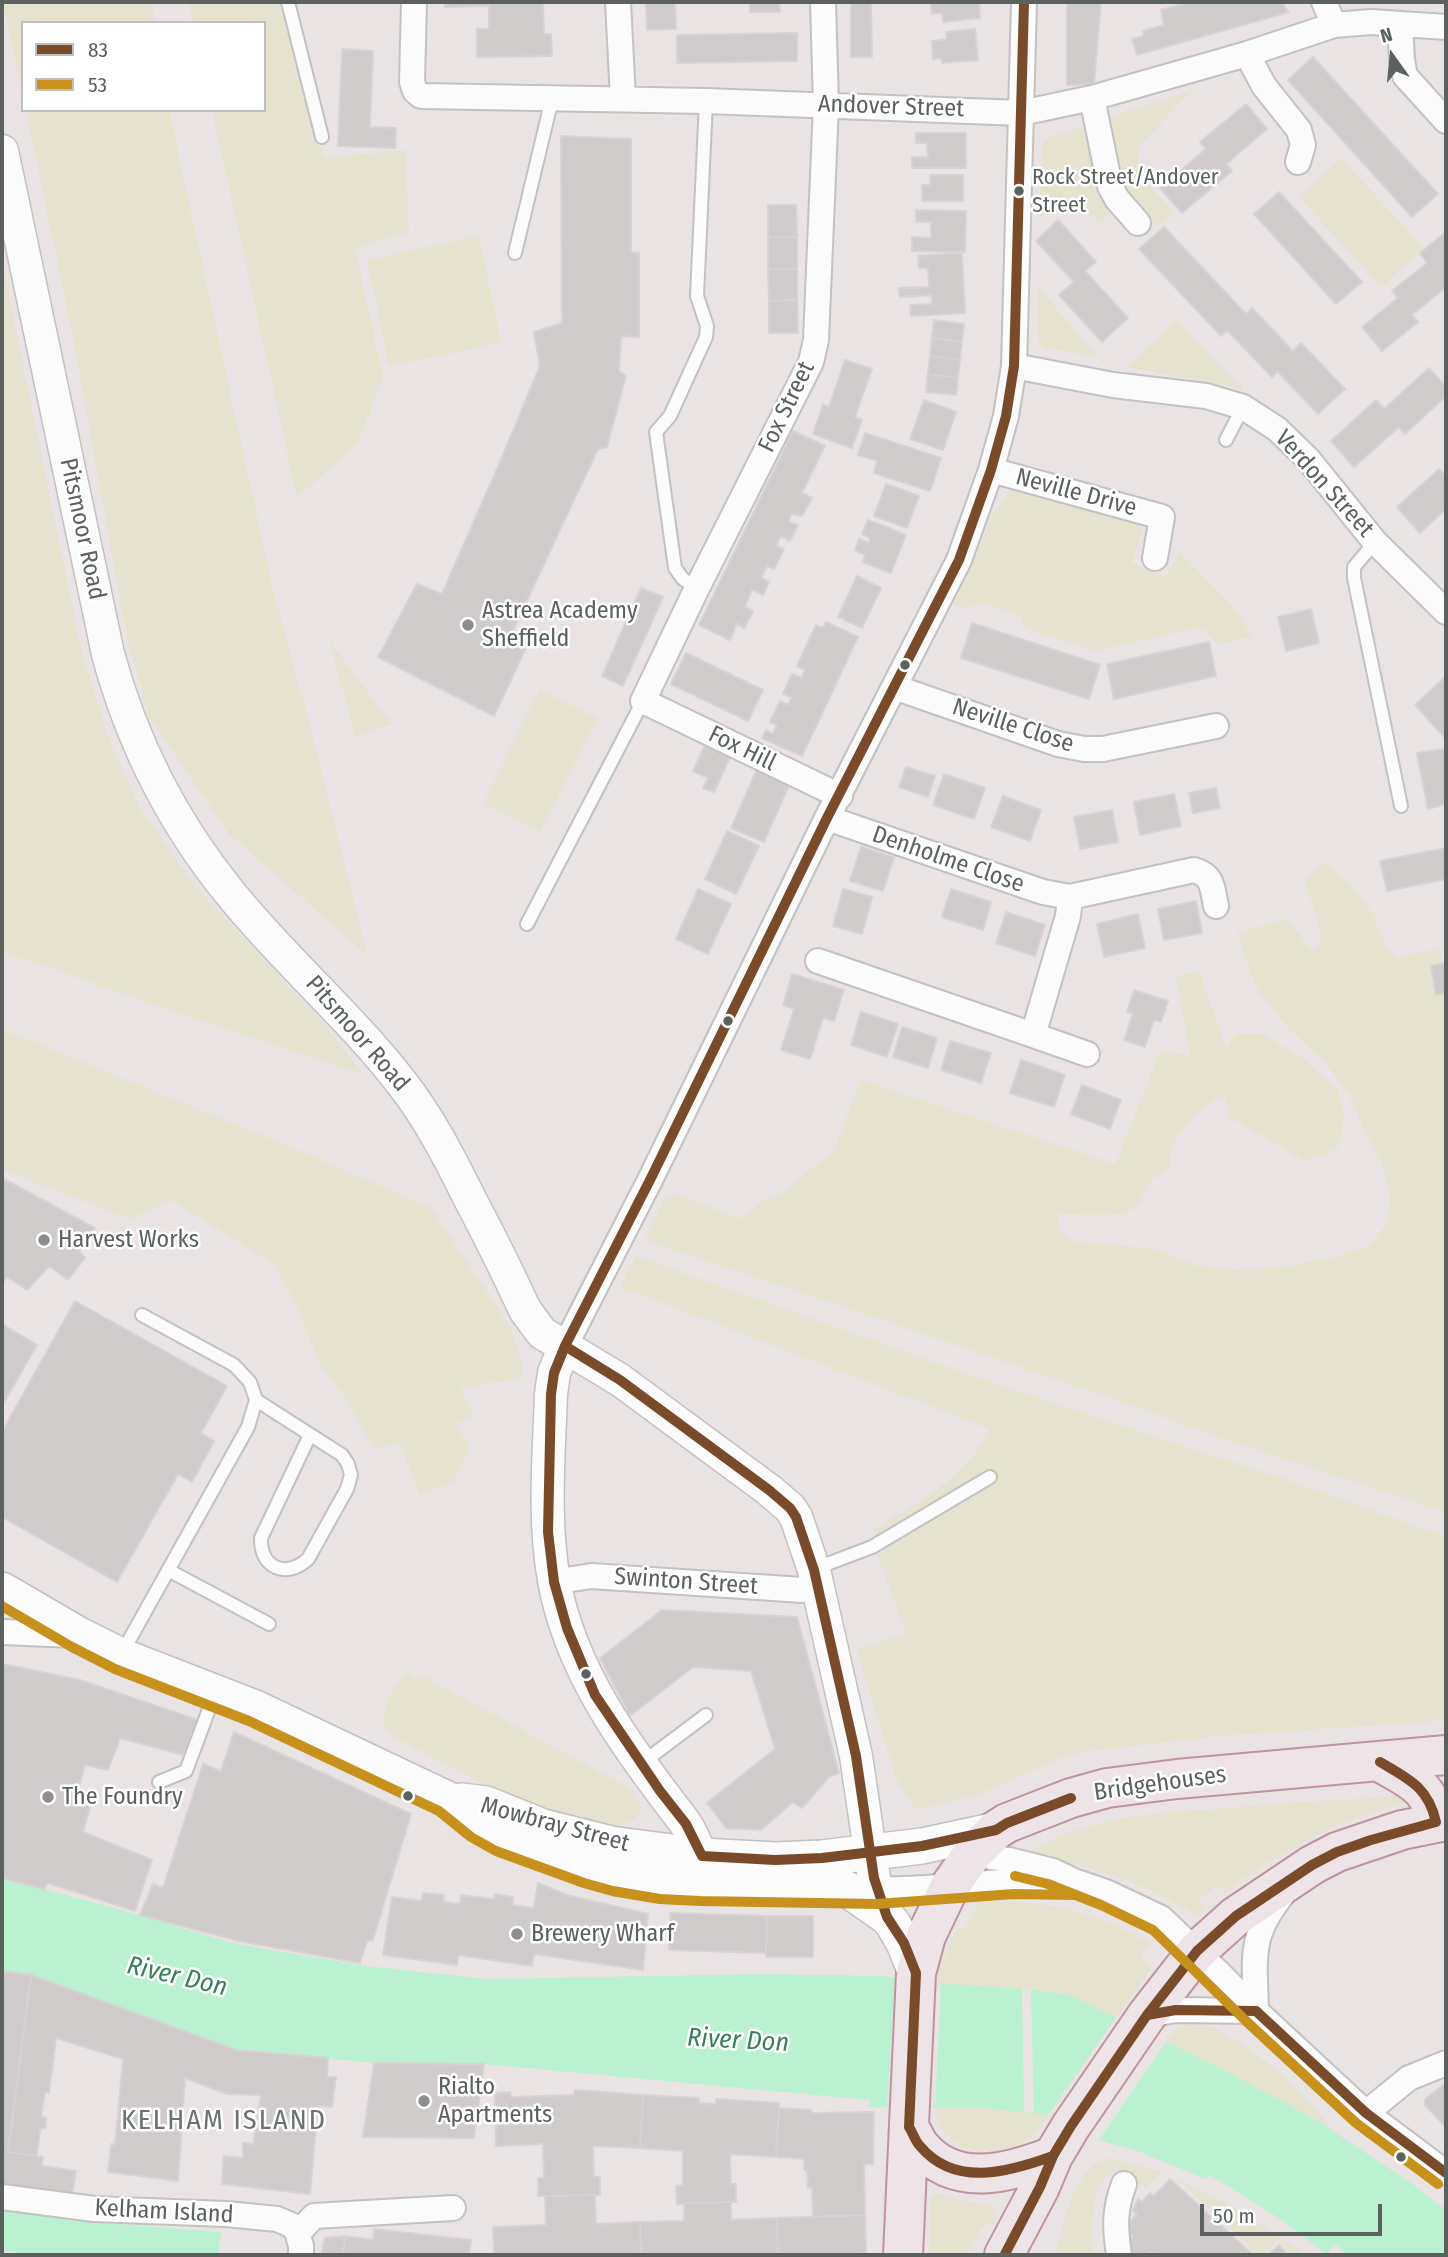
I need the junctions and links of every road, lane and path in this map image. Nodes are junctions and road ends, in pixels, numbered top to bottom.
1 (288, 2) edge
2 (415, 2) edge
3 (618, 2) edge
4 (823, 2) edge
5 (1024, 2) edge
6 (1324, 2) edge
7 (1410, 16) edge
8 (1334, 25) junction
9 (1446, 27) edge
10 (1247, 54) junction
11 (1092, 98) junction
12 (552, 99) junction
13 (622, 99) junction
14 (706, 101) junction
15 (826, 105) junction
16 (1021, 113) junction
17 (1446, 121) edge
18 (322, 137) dead end
19 (2, 150) edge
20 (1298, 162) dead end
21 (1138, 223) dead end
22 (515, 253) dead end
23 (1014, 366) junction
24 (1243, 407) junction
25 (1226, 440) dead end
26 (991, 470) junction
27 (1376, 542) junction
28 (1155, 558) dead end
29 (696, 588) junction
30 (1446, 612) edge
31 (894, 687) junction
32 (643, 701) junction
33 (1216, 726) dead end
34 (840, 796) junction
35 (1401, 806) dead end
36 (828, 818) junction
37 (1070, 897) junction
38 (1216, 906) dead end
39 (527, 924) dead end
40 (818, 961) dead end
41 (1033, 1035) junction
42 (1087, 1054) dead end
43 (142, 1315) dead end
44 (565, 1346) junction
45 (256, 1401) junction
46 (310, 1435) junction
47 (990, 1478) dead end
48 (168, 1570) junction
49 (816, 1581) junction
50 (554, 1582) junction
51 (2, 1590) edge
52 (269, 1624) dead end
53 (2, 1632) edge
54 (79, 1635) junction
55 (121, 1656) junction
56 (215, 1693) junction
57 (706, 1715) dead end
58 (1446, 1755) edge
59 (1380, 1762) junction
60 (642, 1763) junction
61 (159, 1782) dead end
62 (447, 1799) junction
63 (1441, 1822) edge
64 (985, 1841) junction
65 (870, 1853) junction
66 (702, 1856) junction
67 (1312, 1866) junction
68 (1074, 1881) junction
69 (950, 1886) junction
70 (730, 1887) junction
71 (870, 1899) junction
72 (1197, 1951) junction
73 (916, 1978) junction
74 (1256, 2011) junction
75 (1143, 2021) junction
76 (1446, 2063) edge
77 (1366, 2113) junction
78 (909, 2117) junction
79 (1055, 2152) junction
80 (1446, 2173) edge
81 (1124, 2185) dead end
82 (2, 2197) edge
83 (453, 2208) dead end
84 (299, 2244) edge
85 (1005, 2253) edge
86 (902, 2255) edge
87 (1119, 2255) edge

1 - 18 lane
2 - 12 street, Andover Street
3 - 13 street
4 - 15 street, Fox Street
5 - 16 street
6 - 8 street
7 - 8 street, Andover Street
7 - 9 street, Andover Street
7 - 17 street
8 - 10 street, Andover Street
10 - 11 street, Andover Street
10 - 20 street
11 - 16 street, Andover Street
11 - 21 street
12 - 13 street, Andover Street
12 - 22 lane
13 - 14 street, Andover Street
14 - 15 street, Andover Street
14 - 29 lane
15 - 16 street, Andover Street
15 - 29 street, Fox Street
16 - 23 street
19 - 44 street, Pitsmoor Road
23 - 24 street, Verdon Street
23 - 26 street
24 - 25 lane
24 - 27 street, Verdon Street
26 - 28 street, Neville Drive
26 - 31 street
27 - 30 street, Verdon Street
27 - 35 lane
29 - 32 street, Fox Street
31 - 33 street, Neville Close
31 - 34 street
32 - 34 street, Fox Hill
32 - 39 lane
34 - 36 street
36 - 37 street, Denholme Close
36 - 44 street
37 - 38 street, Denholme Close
37 - 41 street
40 - 41 street
41 - 42 street
43 - 45 lane
44 - 49 street, Pitsmoor Road
44 - 50 street
45 - 46 lane
45 - 48 lane
46 - 46 lane
47 - 49 lane
48 - 52 lane
48 - 55 lane
49 - 50 street, Swinton Street
49 - 65 street, Pitsmoor Road
50 - 60 street
51 - 54 main road
53 - 54 street, Mowbray Street
54 - 55 main road, Mowbray Street
55 - 56 main road, Mowbray Street
56 - 61 lane
56 - 62 main road, Mowbray Street
57 - 60 lane
58 - 59 highway, Bridgehouses
59 - 63 highway
59 - 64 highway, Bridgehouses
60 - 66 street
62 - 66 main road, Mowbray Street
62 - 70 main road, Mowbray Street
63 - 67 highway
64 - 65 main road, Mowbray Street
64 - 68 street
64 - 69 highway, Bridgehouses
65 - 66 main road, Mowbray Street
65 - 71 street, Pitsmoor Road
66 - 70 street
67 - 72 highway
67 - 74 street
68 - 69 street
68 - 72 street
69 - 71 street
69 - 73 highway, Bridgehouses
70 - 71 main road, Mowbray Street
71 - 73 main road
72 - 74 street
72 - 75 highway
73 - 78 highway, Bridgehouses
74 - 75 street
74 - 77 street
75 - 79 highway
76 - 77 street
77 - 80 street
78 - 79 highway
78 - 86 highway, Bridgehouses
79 - 85 highway
81 - 87 street
82 - 84 street, Kelham Island
83 - 84 street

